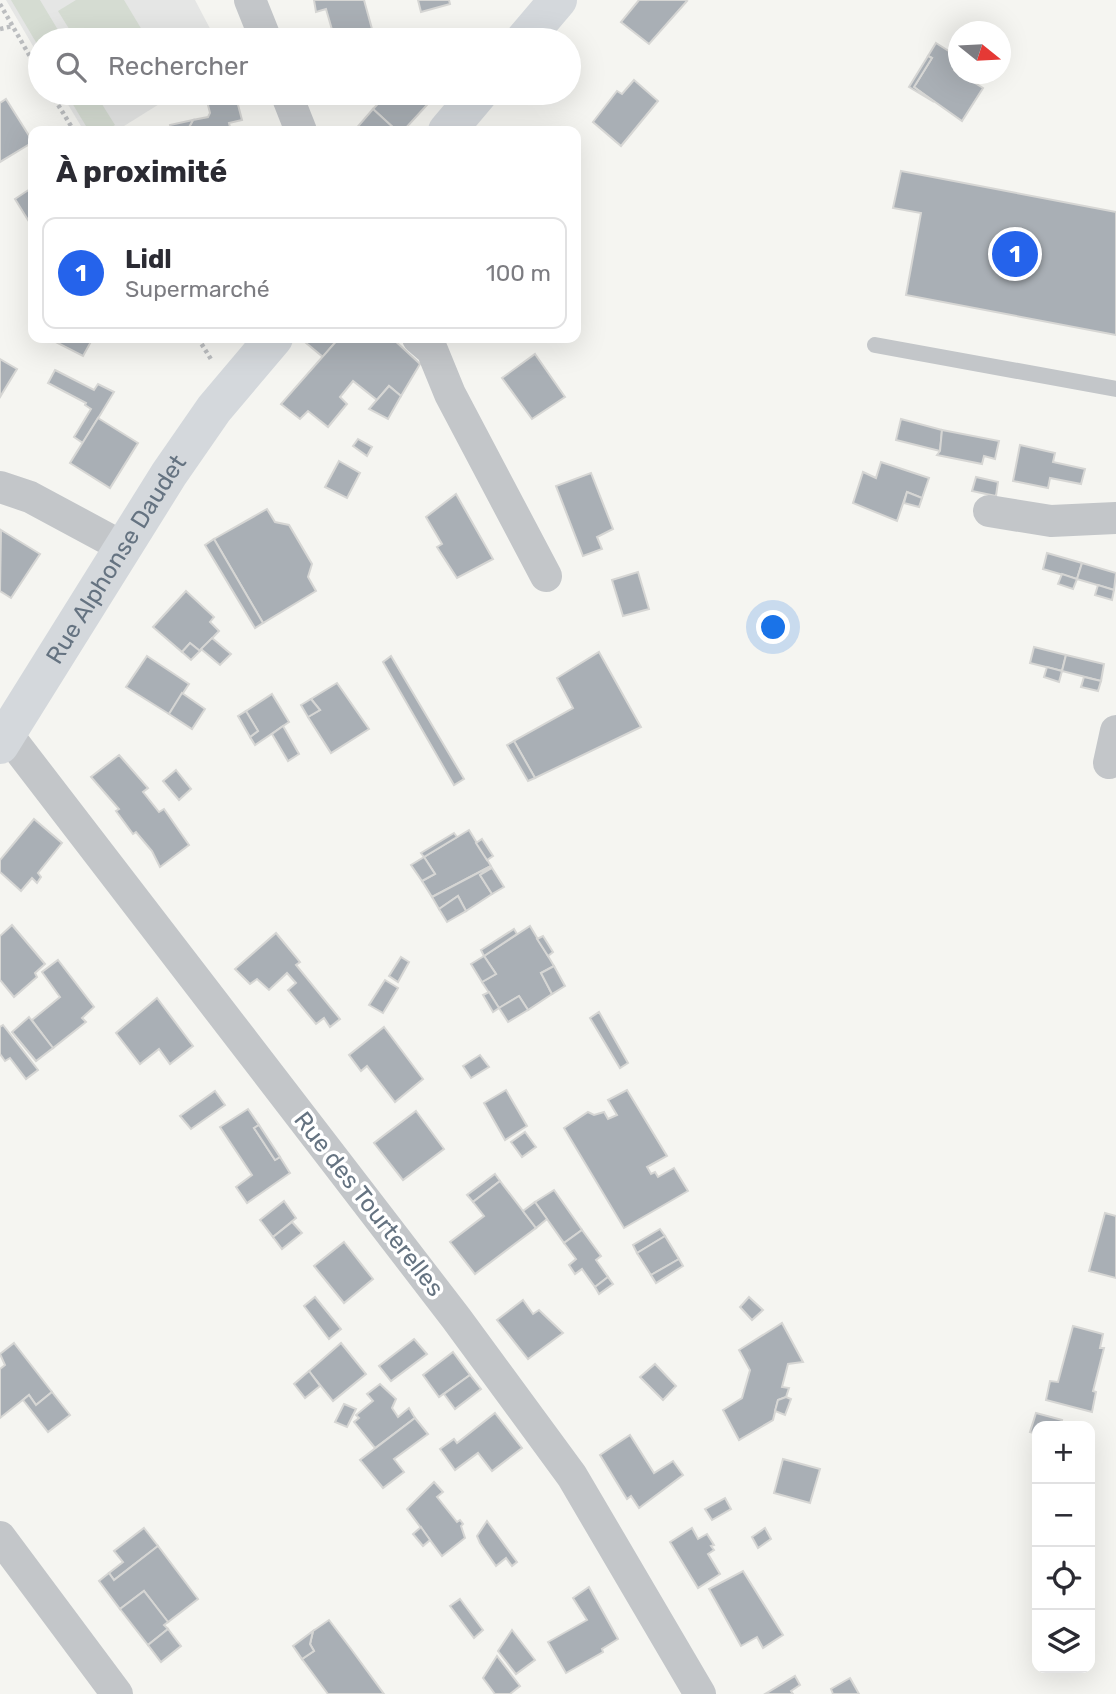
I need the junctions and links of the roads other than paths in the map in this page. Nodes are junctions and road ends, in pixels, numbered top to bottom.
1 (250, 0) edge
2 (558, 0) edge
3 (261, 28) edge
4 (534, 28) edge
5 (291, 105) edge
6 (470, 105) edge
7 (299, 126) edge
8 (451, 126) edge
9 (267, 343) edge
10 (424, 343) edge
11 (875, 345) dead end
12 (1116, 389) edge
13 (0, 487) edge
14 (989, 511) dead end
15 (1116, 518) edge
16 (121, 547) junction
17 (546, 576) dead end
18 (1116, 731) edge
19 (4, 740) edge
20 (1109, 764) dead end
21 (0, 1537) edge
22 (117, 1694) edge
23 (700, 1694) edge

1 - 3 street
2 - 4 street
5 - 7 street
6 - 8 street
9 - 16 street, Rue Alphonse Daudet
10 - 17 street
11 - 12 lane
13 - 16 street
14 - 15 street
16 - 19 street, Rue Alphonse Daudet
18 - 20 street
19 - 23 street, Rue des Tourterelles
21 - 22 street

